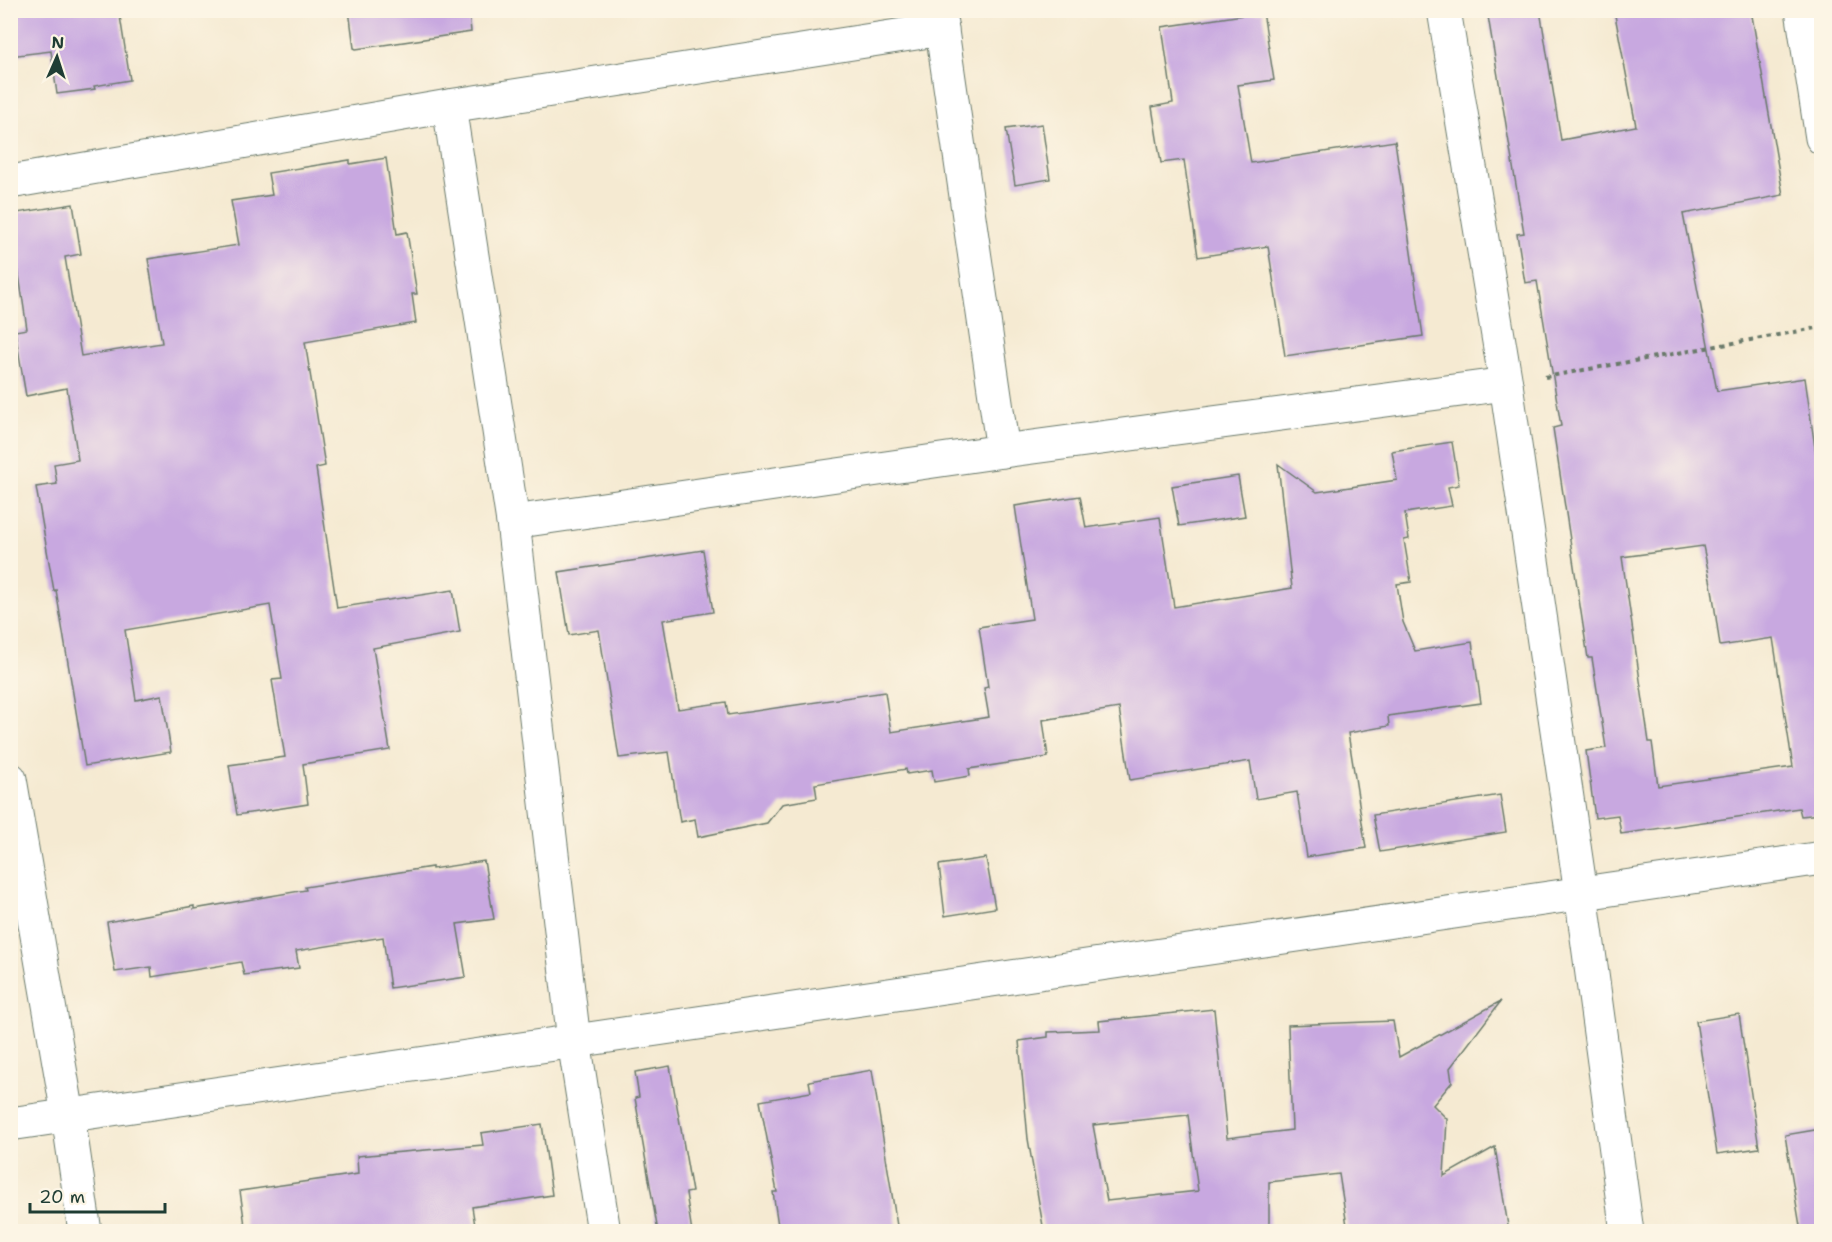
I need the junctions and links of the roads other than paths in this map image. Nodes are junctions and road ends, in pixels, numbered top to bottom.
1 (1444, 10) edge
2 (1802, 10) edge
3 (940, 20) edge
4 (449, 106) junction
5 (1821, 138) edge
6 (10, 182) edge
7 (1506, 384) junction
8 (1003, 451) junction
9 (513, 522) junction
10 (10, 778) edge
11 (1821, 858) edge
12 (1581, 893) junction
13 (574, 1041) junction
14 (68, 1115) junction
15 (10, 1124) edge
16 (85, 1232) edge
17 (604, 1232) edge
18 (1627, 1232) edge

1 - 7 street
2 - 5 street
3 - 4 street
3 - 8 street
4 - 6 street
4 - 9 street
7 - 8 street
7 - 12 street
8 - 9 street
9 - 13 street
10 - 14 street
11 - 12 street
12 - 13 street
12 - 18 street
13 - 14 street
13 - 17 street
14 - 15 street
14 - 16 street

